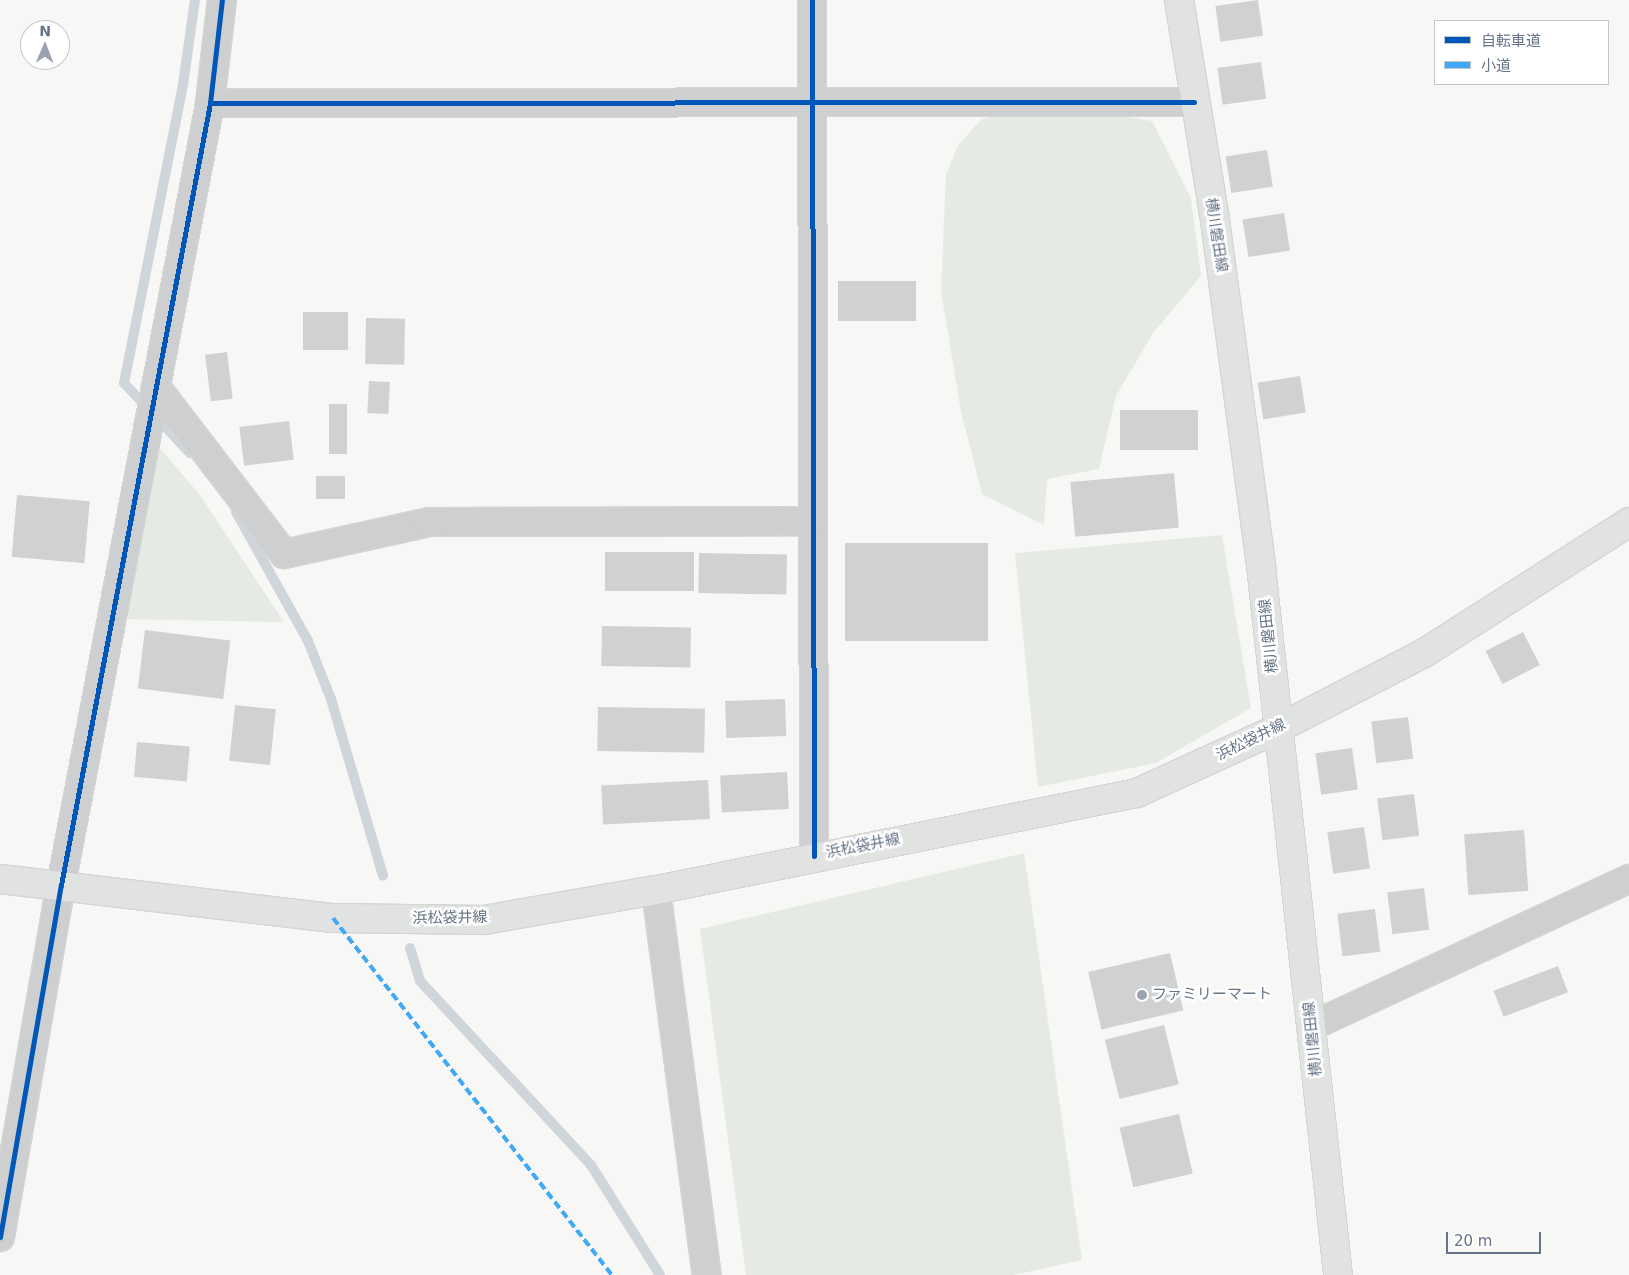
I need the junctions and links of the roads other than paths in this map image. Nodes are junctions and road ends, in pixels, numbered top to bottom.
1 (222, 0) edge
2 (812, 0) edge
3 (1179, 0) edge
4 (812, 102) junction
5 (1194, 102) junction
6 (210, 103) junction
7 (156, 387) junction
8 (813, 521) junction
9 (1629, 522) edge
10 (1279, 728) junction
11 (814, 856) junction
12 (0, 879) edge
13 (1629, 880) edge
14 (61, 885) junction
15 (656, 890) junction
16 (1312, 1026) junction
17 (0, 1237) edge
18 (707, 1275) edge
19 (1338, 1275) edge

1 - 6 street
2 - 4 street
3 - 5 main road, 横川磐田線
4 - 5 street
4 - 6 street
4 - 8 street
5 - 10 main road, 横川磐田線
6 - 7 street
7 - 8 street
7 - 14 street
8 - 11 street
9 - 10 main road, 浜松袋井線
10 - 11 main road, 浜松袋井線
10 - 16 main road, 横川磐田線
11 - 15 main road, 浜松袋井線
12 - 14 main road, 浜松袋井線
13 - 16 street
14 - 15 main road, 浜松袋井線
14 - 17 street
15 - 18 street
16 - 19 main road, 横川磐田線

